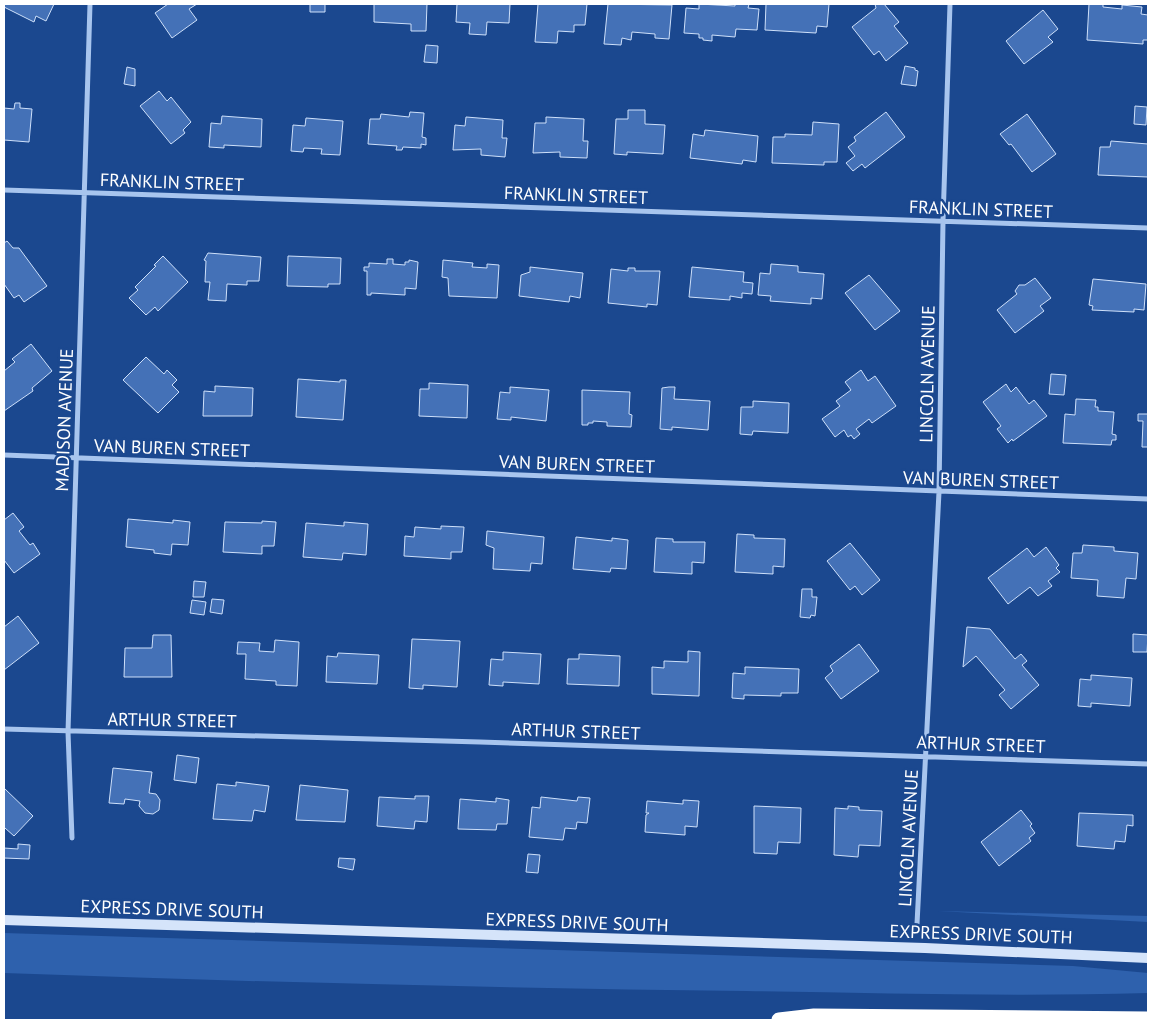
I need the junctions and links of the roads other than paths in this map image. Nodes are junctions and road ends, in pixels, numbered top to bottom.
1 (90, 4) edge
2 (950, 4) edge
3 (4, 190) edge
4 (84, 193) junction
5 (943, 221) junction
6 (1148, 228) edge
7 (4, 456) edge
8 (77, 458) junction
9 (939, 492) junction
10 (1148, 499) edge
11 (4, 729) edge
12 (68, 732) junction
13 (926, 756) junction
14 (1148, 764) edge
15 (72, 838) dead end
16 (4, 920) edge
17 (918, 924) dead end
18 (1148, 958) edge
19 (779, 1020) edge
20 (1148, 1020) edge

1 - 4 street, MADISON AVENUE
2 - 5 street, LINCOLN AVENUE
3 - 4 street, FRANKLIN STREET
4 - 5 street, FRANKLIN STREET
4 - 8 street, MADISON AVENUE
5 - 6 street, FRANKLIN STREET
5 - 9 street, LINCOLN AVENUE
7 - 8 street, VAN BUREN STREET
8 - 9 street, VAN BUREN STREET
8 - 12 street, MADISON AVENUE
9 - 10 street, VAN BUREN STREET
9 - 13 street, LINCOLN AVENUE
11 - 12 street, ARTHUR STREET
12 - 13 street, ARTHUR STREET
12 - 15 street, MADISON AVENUE
13 - 14 street, ARTHUR STREET
13 - 17 street, LINCOLN AVENUE
16 - 18 main road, EXPRESS DRIVE SOUTH
19 - 20 highway

